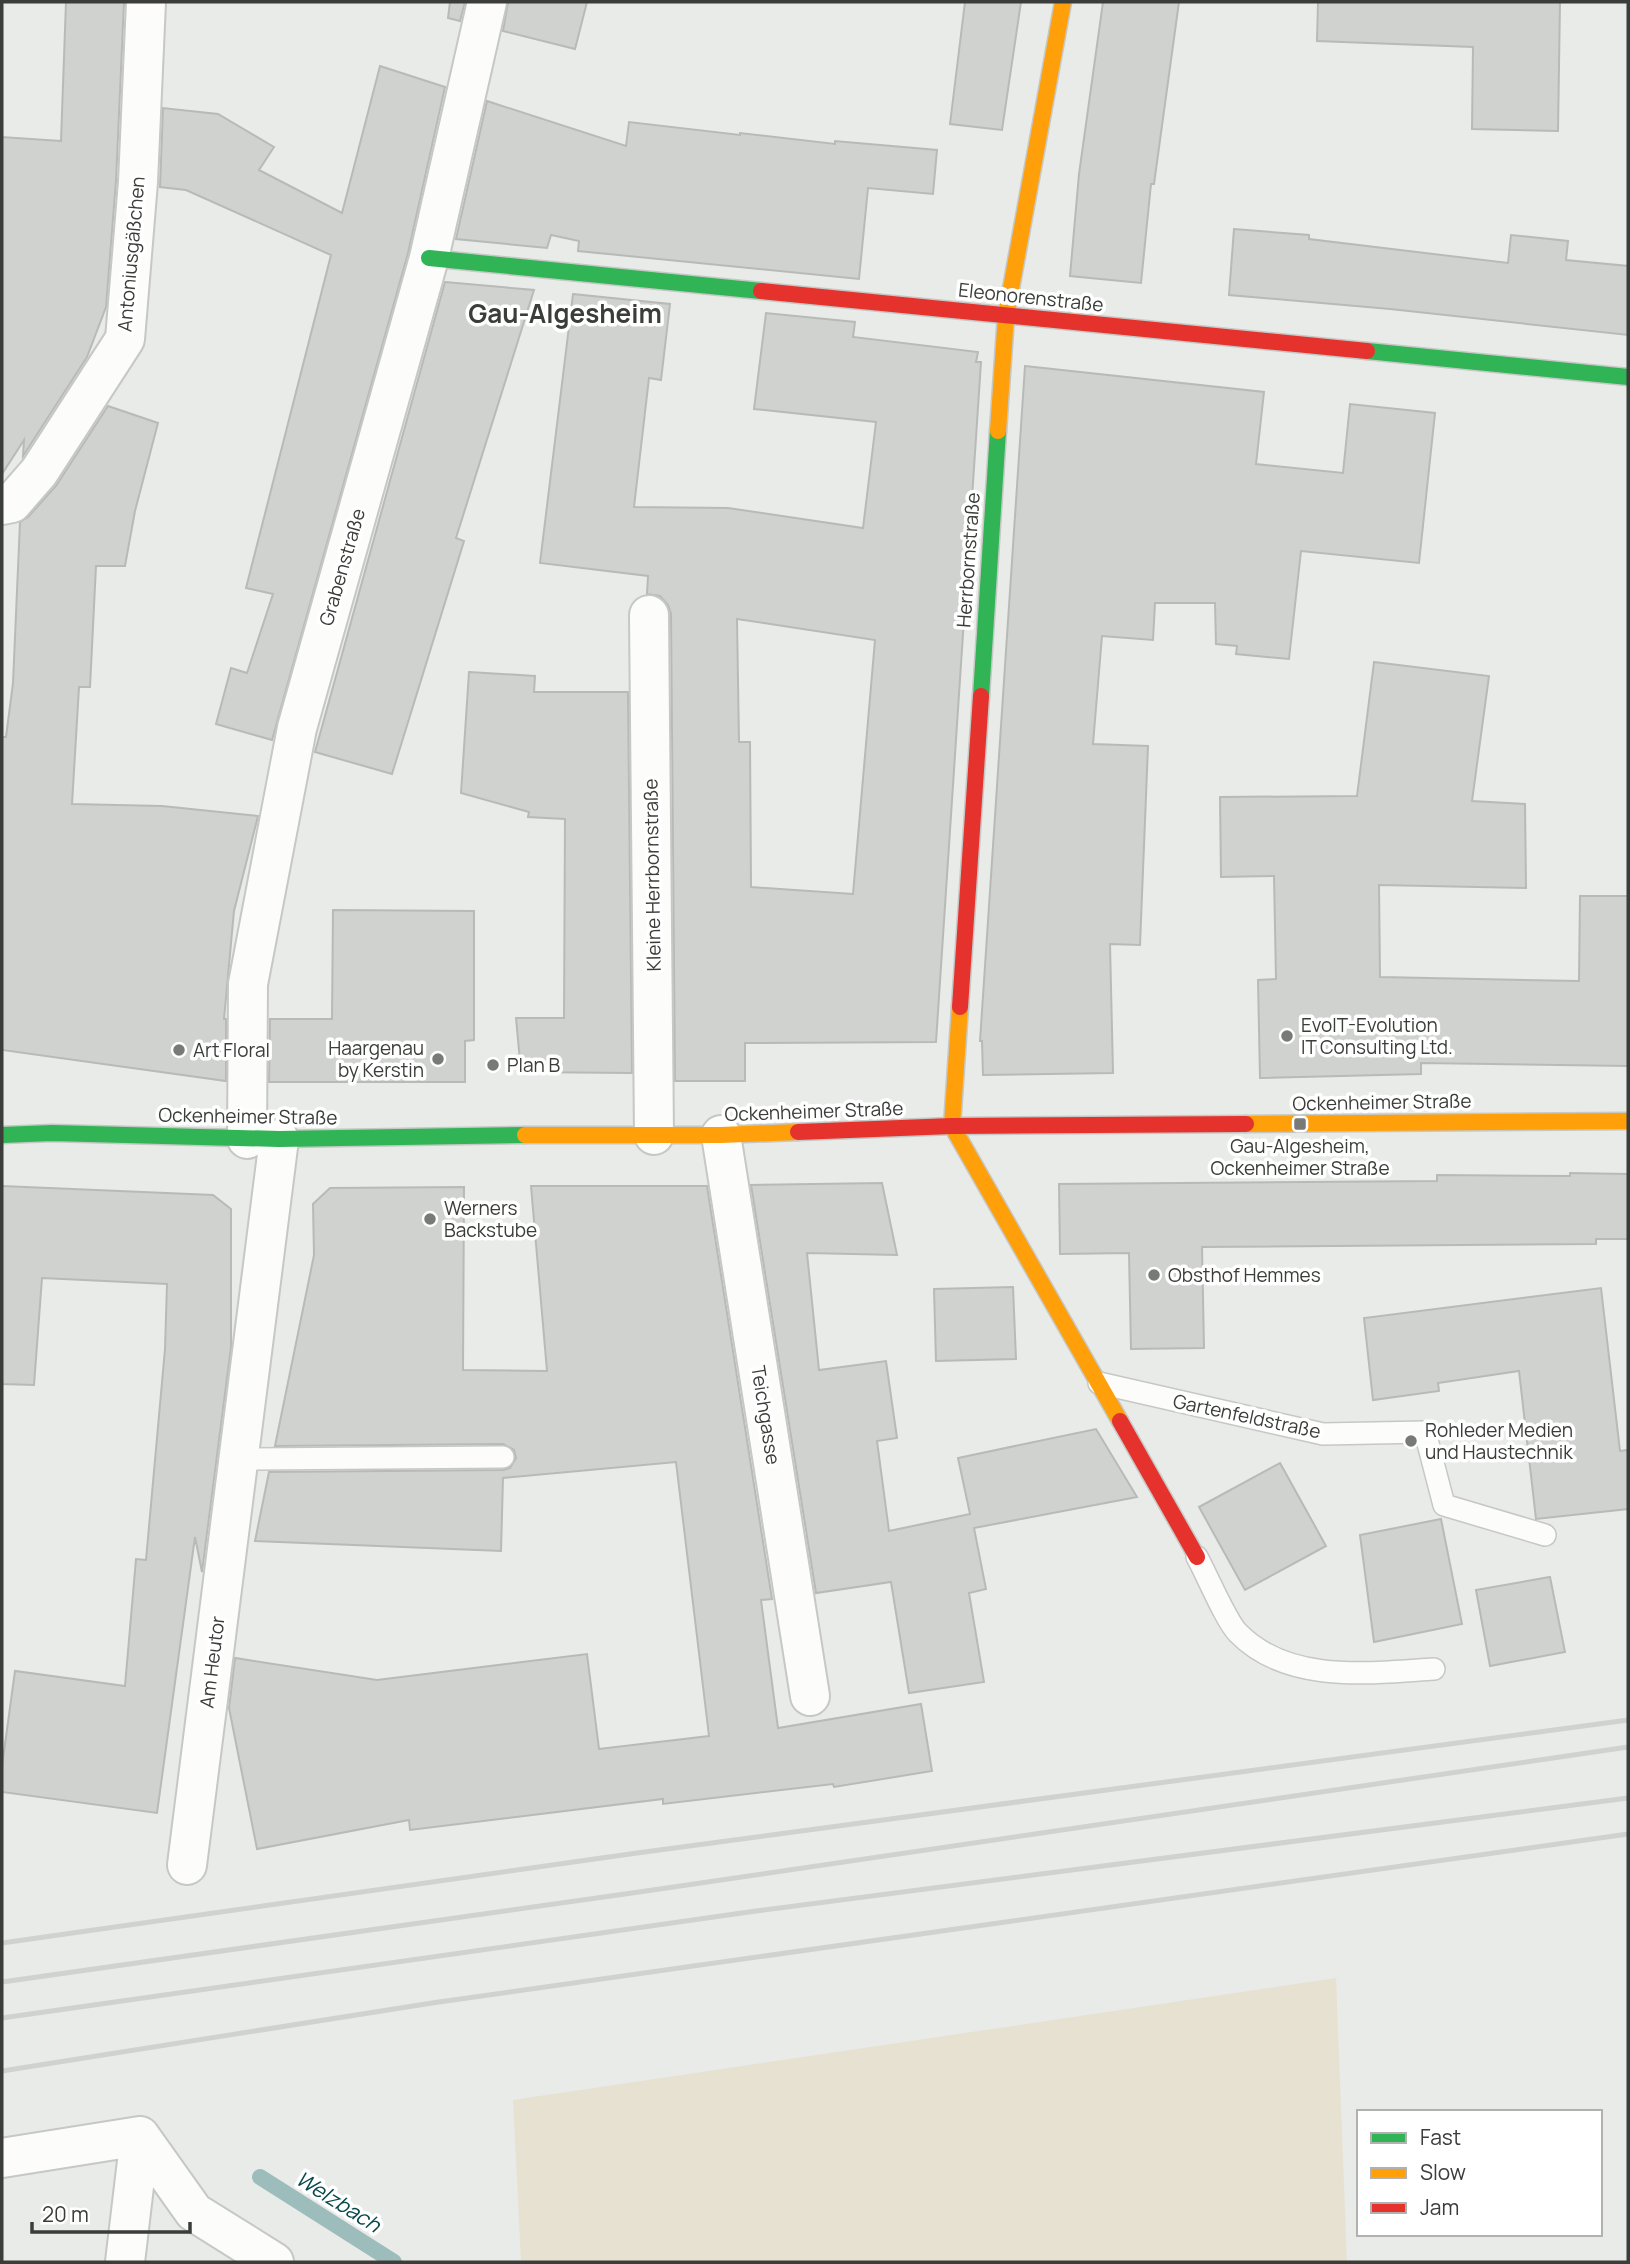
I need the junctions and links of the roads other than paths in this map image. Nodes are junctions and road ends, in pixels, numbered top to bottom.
1 (146, 2) edge
2 (487, 2) edge
3 (1063, 2) edge
4 (429, 258) junction
5 (1006, 316) junction
6 (1628, 377) edge
7 (2, 505) edge
8 (649, 615) dead end
9 (1628, 1121) edge
10 (952, 1126) junction
11 (2, 1135) edge
12 (654, 1135) junction
13 (721, 1135) junction
14 (263, 1139) junction
15 (1099, 1383) junction
16 (503, 1457) dead end
17 (239, 1459) junction
18 (1545, 1535) dead end
19 (1198, 1557) joint
20 (1434, 1669) dead end
21 (810, 1696) dead end
22 (187, 1865) dead end
23 (140, 2136) junction
24 (2, 2158) edge
25 (125, 2262) edge
26 (274, 2262) edge

1 - 7 street, Antoniusgäßchen
2 - 4 street, Grabenstraße
3 - 5 street, Herrbornstraße
4 - 5 street, Eleonorenstraße
4 - 14 street, Grabenstraße
5 - 6 street, Eleonorenstraße
5 - 10 street, Herrbornstraße
8 - 12 street, Kleine Herrbornstraße
9 - 10 street, Ockenheimer Straße
10 - 13 street, Ockenheimer Straße
10 - 15 street
11 - 14 street, Ockenheimer Straße
12 - 13 street, Ockenheimer Straße
12 - 14 street, Ockenheimer Straße
13 - 21 street, Teichgasse
14 - 17 street, Am Heutor
15 - 18 lane, Gartenfeldstraße
15 - 19 street
16 - 17 lane
17 - 22 street, Am Heutor
19 - 20 lane
23 - 24 street
23 - 25 street
23 - 26 street

